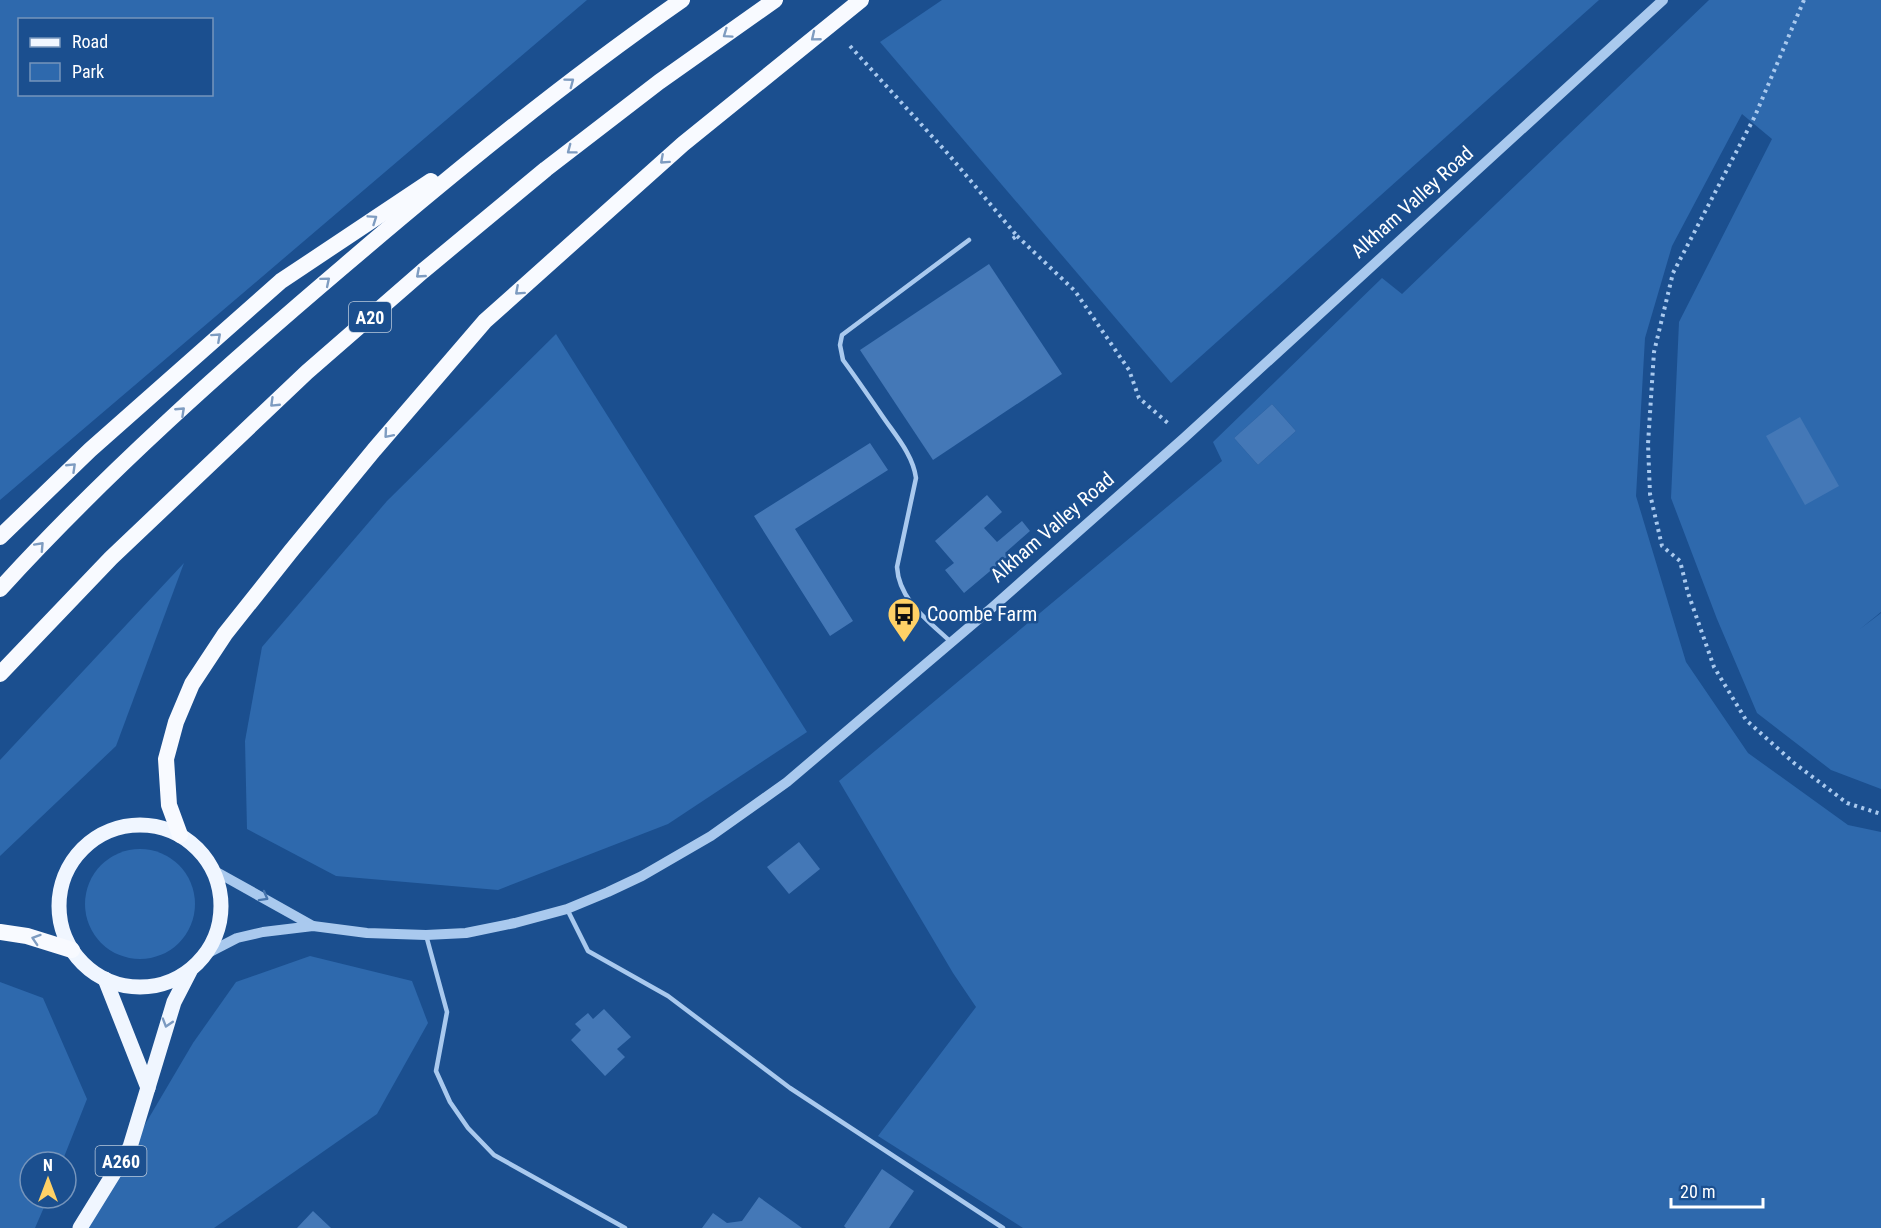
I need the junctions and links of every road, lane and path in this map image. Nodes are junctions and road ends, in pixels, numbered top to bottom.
1 (682, 0) edge
2 (775, 0) edge
3 (861, 0) edge
4 (1663, 0) edge
5 (1804, 0) edge
6 (850, 46) dead end
7 (507, 130) junction
8 (1017, 236) junction
9 (969, 240) dead end
10 (1010, 241) dead end
11 (1184, 438) junction
12 (0, 537) edge
13 (0, 589) edge
14 (952, 643) junction
15 (0, 674) edge
16 (1881, 814) edge
17 (180, 835) junction
18 (213, 870) junction
19 (567, 909) junction
20 (313, 926) junction
21 (0, 932) edge
22 (426, 935) junction
23 (72, 950) junction
24 (206, 954) junction
25 (191, 970) junction
26 (105, 980) junction
27 (148, 1088) junction
28 (80, 1228) edge
29 (625, 1228) edge
30 (1003, 1228) edge

7 -> 1 highway
2 -> 15 highway, A20
3 -> 17 highway
4 - 11 street, Alkham Valley Road
5 - 16 path
6 - 8 path
12 -> 7 highway
13 -> 7 highway
8 - 10 path
8 - 11 path
9 - 14 lane
11 - 14 street, Alkham Valley Road
14 - 19 street, Alkham Valley Road
17 - 18 main road
17 - 23 main road
18 -> 20 street, Alkham Valley Road
18 - 24 main road
19 - 22 street, Alkham Valley Road
19 - 30 lane
20 - 22 street, Alkham Valley Road
20 - 24 street, Alkham Valley Road
23 -> 21 highway
22 - 29 lane
23 - 26 main road
24 - 25 main road
25 - 26 main road
25 -> 27 main road, A260
26 - 27 main road
27 - 28 main road, A260

